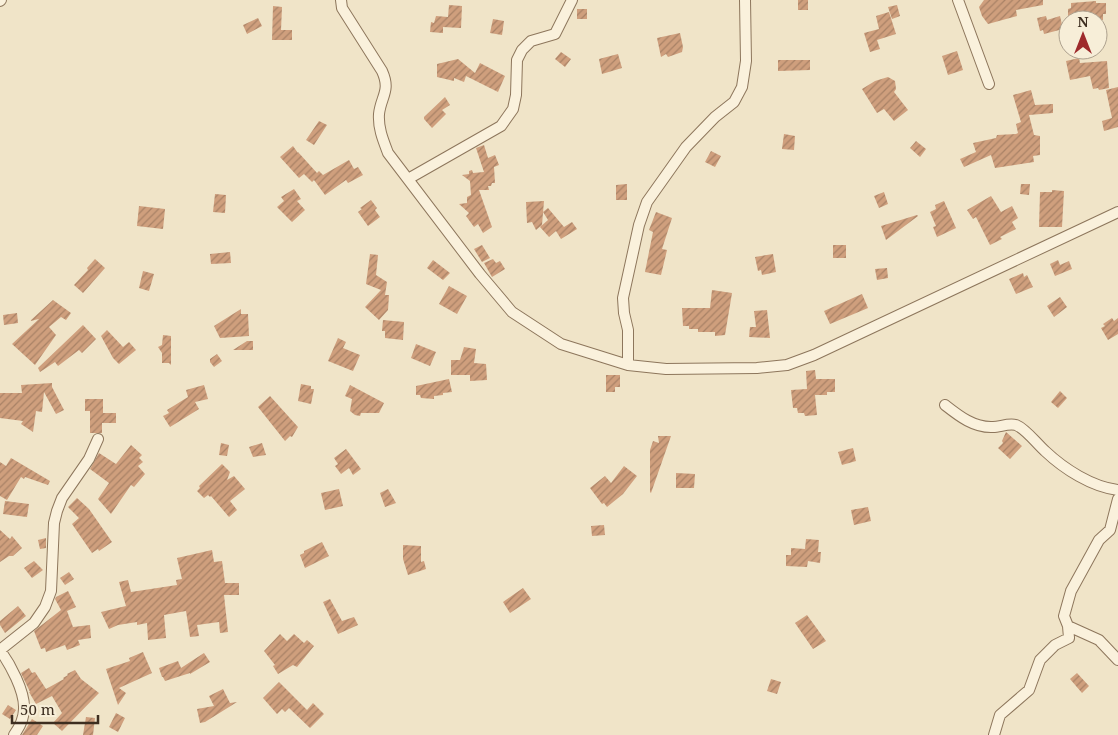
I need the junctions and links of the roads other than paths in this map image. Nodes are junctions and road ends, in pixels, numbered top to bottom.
1 (341, 0) edge
2 (572, 0) edge
3 (745, 0) edge
4 (958, 0) edge
5 (989, 84) dead end
6 (408, 180) junction
7 (1118, 212) edge
8 (628, 365) junction
9 (945, 405) dead end
10 (98, 439) dead end
11 (1118, 490) edge
12 (1118, 499) edge
13 (1068, 626) junction
14 (0, 650) edge
15 (1118, 660) edge
16 (14, 735) edge
17 (994, 735) edge

1 - 6 street
2 - 6 street
3 - 8 street
4 - 5 street
6 - 8 street
7 - 8 street
9 - 11 street
10 - 14 street
12 - 13 street
13 - 15 street
13 - 17 street
14 - 16 street

